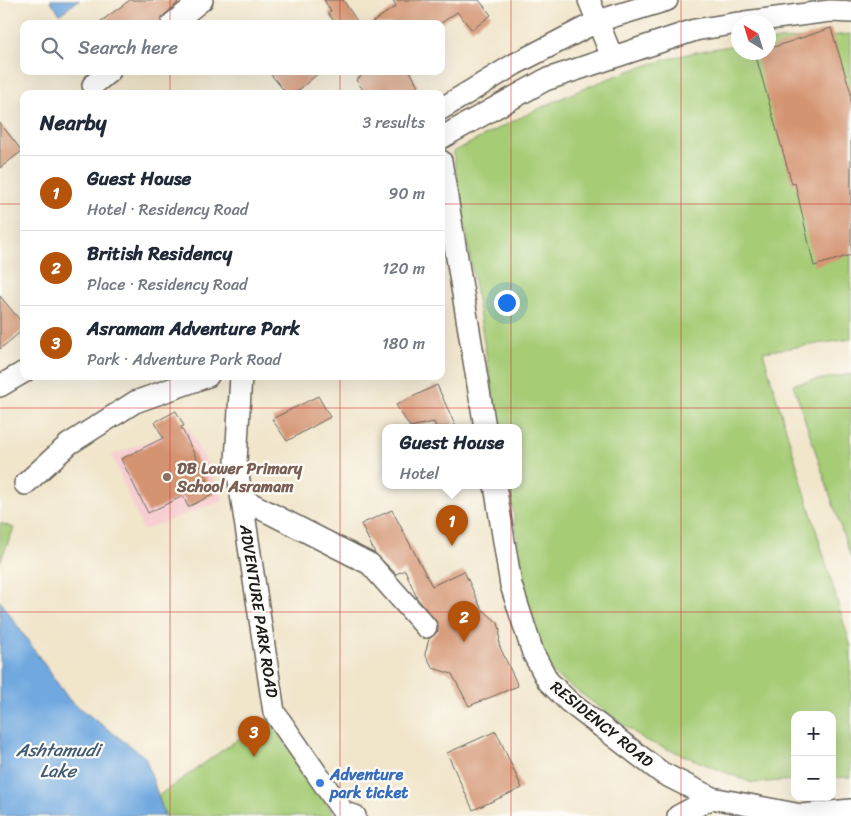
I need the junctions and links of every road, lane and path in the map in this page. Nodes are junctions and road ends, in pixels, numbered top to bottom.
1 (202, 0) edge
2 (589, 0) edge
3 (667, 0) edge
4 (851, 12) edge
5 (776, 18) edge
6 (177, 20) edge
7 (598, 20) junction
8 (731, 24) edge
9 (612, 57) junction
10 (105, 75) edge
11 (93, 85) dead end
12 (445, 107) edge
13 (445, 136) edge
14 (445, 185) edge
15 (20, 374) edge
16 (197, 380) edge
17 (241, 380) edge
18 (0, 386) edge
19 (485, 424) edge
20 (25, 484) dead end
21 (496, 489) edge
22 (242, 499) junction
23 (426, 627) dead end
24 (712, 798) junction
25 (851, 810) edge
26 (355, 816) edge
27 (678, 816) edge

1 - 6 street
2 - 7 street
3 - 7 street
4 - 5 street
7 - 9 street
7 - 12 street
8 - 9 street
9 - 13 street
10 - 11 street
14 - 19 street
15 - 18 street
16 - 20 street
17 - 22 street, ADVENTURE PARK ROAD
21 - 24 street, RESIDENCY ROAD
22 - 23 street
22 - 26 street, ADVENTURE PARK ROAD
24 - 25 street, RESIDENCY ROAD
24 - 27 street

